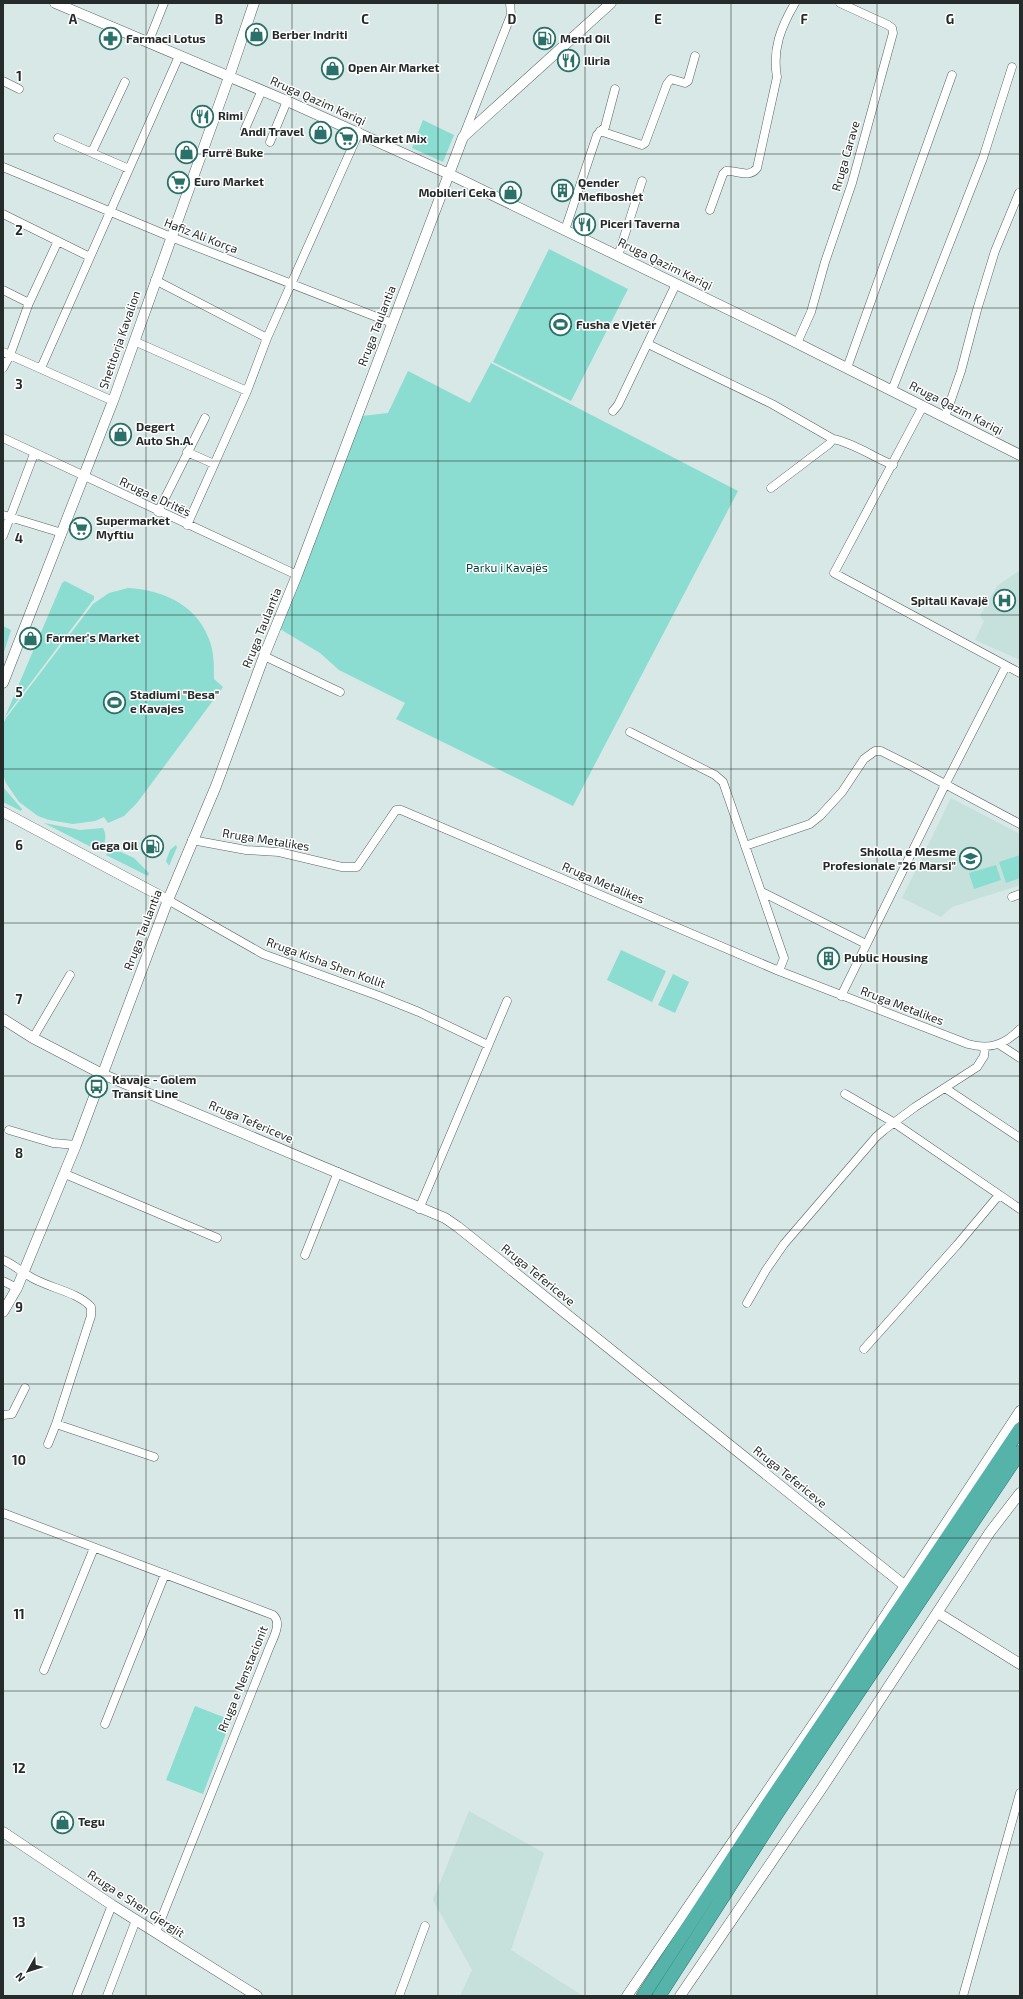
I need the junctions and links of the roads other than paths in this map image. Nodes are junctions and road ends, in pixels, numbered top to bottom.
1 (55, 3) edge
2 (164, 3) edge
3 (254, 3) edge
4 (510, 3) edge
5 (611, 3) edge
6 (794, 3) edge
7 (840, 3) edge
8 (148, 43) junction
9 (180, 56) junction
10 (695, 56) dead end
11 (1012, 67) dead end
12 (952, 75) dead end
13 (229, 77) junction
14 (3, 81) edge
15 (125, 82) dead end
16 (615, 88) dead end
17 (19, 89) dead end
18 (262, 90) junction
19 (287, 101) junction
20 (245, 129) dead end
21 (600, 131) junction
22 (358, 132) junction
23 (462, 137) junction
24 (58, 138) dead end
25 (270, 142) dead end
26 (92, 152) junction
27 (3, 166) edge
28 (129, 169) junction
29 (449, 174) junction
30 (642, 181) dead end
31 (1019, 193) dead end
32 (710, 210) dead end
33 (110, 213) junction
34 (3, 214) edge
35 (564, 230) junction
36 (171, 237) junction
37 (58, 241) junction
38 (618, 256) junction
39 (90, 257) junction
40 (155, 280) junction
41 (291, 284) junction
42 (676, 284) junction
43 (3, 290) edge
44 (29, 303) junction
45 (392, 324) junction
46 (267, 338) junction
47 (134, 341) junction
48 (797, 343) junction
49 (648, 344) junction
50 (6, 354) edge
51 (3, 368) edge
52 (41, 368) junction
53 (847, 368) junction
54 (892, 390) junction
55 (247, 391) junction
56 (113, 401) junction
57 (923, 406) junction
58 (613, 411) dead end
59 (945, 417) junction
60 (205, 418) dead end
61 (3, 438) edge
62 (833, 439) junction
63 (187, 452) junction
64 (34, 454) junction
65 (1020, 455) edge
66 (214, 464) junction
67 (893, 465) junction
68 (83, 476) junction
69 (771, 488) dead end
70 (158, 512) junction
71 (7, 516) edge
72 (186, 525) junction
73 (62, 533) junction
74 (3, 536) edge
75 (297, 576) junction
76 (264, 656) junction
77 (1006, 666) junction
78 (1020, 672) edge
79 (3, 683) edge
80 (340, 692) dead end
81 (630, 732) dead end
82 (945, 785) junction
83 (3, 812) edge
84 (1020, 824) edge
85 (192, 840) junction
86 (745, 846) junction
87 (762, 892) junction
88 (168, 900) junction
89 (866, 944) junction
90 (779, 971) junction
91 (70, 975) dead end
92 (841, 996) junction
93 (506, 1001) dead end
94 (3, 1019) edge
95 (1020, 1029) edge
96 (33, 1038) junction
97 (488, 1045) junction
98 (1000, 1045) junction
99 (985, 1047) junction
100 (1020, 1058) edge
101 (102, 1074) junction
102 (945, 1088) junction
103 (845, 1094) dead end
104 (893, 1122) junction
105 (9, 1130) dead end
106 (1020, 1138) edge
107 (76, 1145) junction
108 (338, 1172) junction
109 (65, 1174) junction
110 (999, 1195) junction
111 (419, 1208) junction
112 (1020, 1209) edge
113 (217, 1238) dead end
114 (305, 1255) dead end
115 (3, 1260) edge
116 (24, 1272) junction
117 (3, 1281) edge
118 (17, 1288) junction
119 (747, 1303) dead end
120 (3, 1312) edge
121 (864, 1349) dead end
122 (25, 1388) dead end
123 (1020, 1411) edge
124 (3, 1415) edge
125 (56, 1424) junction
126 (1020, 1429) edge
127 (48, 1444) dead end
128 (1020, 1452) edge
129 (154, 1457) dead end
130 (1020, 1493) edge
131 (3, 1513) edge
132 (94, 1548) junction
133 (164, 1574) junction
134 (904, 1585) junction
135 (938, 1613) junction
136 (864, 1662) junction
137 (1020, 1664) edge
138 (44, 1670) dead end
139 (826, 1706) junction
140 (105, 1724) dead end
141 (1020, 1793) edge
142 (3, 1832) edge
143 (112, 1905) junction
144 (136, 1920) junction
145 (425, 1926) dead end
146 (156, 1932) junction
147 (77, 1994) dead end
148 (107, 1996) edge
149 (257, 1996) edge
150 (399, 1996) edge
151 (627, 1996) edge
152 (643, 1996) edge
153 (659, 1996) edge
154 (680, 1996) edge
155 (964, 1996) edge

1 - 8 street, Rruga Qazim Kariqi
2 - 8 street
3 - 13 street, Shetitorja Kavalion
4 - 23 street
5 - 23 street, Rruga Taulantia
6 - 32 street
7 - 48 street, Rruga Carave
8 - 9 street, Rruga Qazim Kariqi
9 - 13 street, Rruga Qazim Kariqi
9 - 28 street
10 - 21 street
11 - 54 street
12 - 53 street
13 - 18 street, Rruga Qazim Kariqi
13 - 36 street, Shetitorja Kavalion
14 - 17 street
15 - 26 street
16 - 21 street
18 - 19 street, Rruga Qazim Kariqi
18 - 20 street
19 - 22 street, Rruga Qazim Kariqi
19 - 25 street
21 - 35 street
22 - 29 street, Rruga Qazim Kariqi
22 - 41 street
23 - 29 street, Rruga Taulantia
24 - 26 street
26 - 28 street
27 - 33 street, Hafiz Ali Korça
28 - 33 street
29 - 35 street, Rruga Qazim Kariqi
29 - 45 street, Rruga Taulantia
30 - 38 street
31 - 59 street
33 - 36 street, Hafiz Ali Korça
33 - 39 street
34 - 37 street
35 - 38 street, Rruga Qazim Kariqi
36 - 40 street, Shetitorja Kavalion
36 - 41 street, Hafiz Ali Korça
37 - 39 street
37 - 44 street
38 - 42 street, Rruga Qazim Kariqi
39 - 52 street
40 - 46 street
40 - 47 street, Shetitorja Kavalion
41 - 45 street, Hafiz Ali Korça
41 - 46 street
42 - 48 street, Rruga Qazim Kariqi
42 - 49 street
43 - 44 street
44 - 50 street
45 - 75 street, Rruga Taulantia
46 - 55 street
47 - 55 street
47 - 56 street, Shetitorja Kavalion
48 - 53 street, Rruga Qazim Kariqi
49 - 58 street
49 - 62 street
50 - 51 street
50 - 52 street
52 - 56 street
53 - 54 street, Rruga Qazim Kariqi
54 - 57 street, Rruga Qazim Kariqi
55 - 66 street
56 - 68 street, Shetitorja Kavalion
57 - 59 street, Rruga Qazim Kariqi
57 - 67 street
59 - 65 street, Rruga Qazim Kariqi
60 - 63 street
61 - 64 street, Rruga e Dritës
62 - 67 street
62 - 69 street
63 - 66 street
63 - 70 street
64 - 68 street, Rruga e Dritës
64 - 71 street
66 - 72 street
67 - 77 street
68 - 70 street, Rruga e Dritës
68 - 73 street, Shetitorja Kavalion
70 - 72 street, Rruga e Dritës
71 - 73 street
71 - 74 street
72 - 75 street, Rruga e Dritës
73 - 79 street, Shetitorja Kavalion
75 - 76 street, Rruga Taulantia
76 - 80 street
76 - 85 street, Rruga Taulantia
77 - 78 street
77 - 82 street
81 - 86 street
82 - 84 street
82 - 86 street
82 - 89 street
83 - 88 street, Rruga Kisha Shen Kollit
85 - 88 street, Rruga Taulantia
85 - 90 street, Rruga Metalikes
86 - 87 street
87 - 89 street
87 - 90 street
88 - 97 street, Rruga Kisha Shen Kollit
88 - 101 street, Rruga Taulantia
89 - 92 street
90 - 92 street, Rruga Metalikes
91 - 96 street
92 - 99 street, Rruga Metalikes
93 - 97 street
94 - 96 street, Rruga Tefericeve
95 - 98 street, Rruga Metalikes
96 - 101 street, Rruga Tefericeve
97 - 111 street
98 - 99 street, Rruga Metalikes
98 - 100 street
99 - 102 street
101 - 107 street, Rruga Taulantia
101 - 108 street, Rruga Tefericeve
102 - 104 street
102 - 106 street
103 - 104 street
104 - 110 street
104 - 119 street
105 - 107 street
107 - 109 street, Rruga Taulantia
108 - 111 street, Rruga Tefericeve
108 - 114 street
109 - 113 street
109 - 116 street, Rruga Taulantia
110 - 112 street
110 - 121 street
111 - 134 street, Rruga Tefericeve
115 - 116 street
116 - 118 street, Rruga Taulantia
116 - 125 street
117 - 118 street
118 - 120 street, Rruga Taulantia
122 - 124 street
123 - 134 street
125 - 127 street
125 - 129 street
126 - 136 highway
128 - 153 highway
130 - 135 street
131 - 132 street, Rruga e Nenstacionit
132 - 133 street, Rruga e Nenstacionit
132 - 138 street
133 - 140 street
133 - 146 street, Rruga e Nenstacionit
134 - 139 street
135 - 137 street
135 - 154 street
136 - 139 highway
136 - 152 highway
139 - 151 street
141 - 155 street
142 - 143 street, Rruga e Shen Gjergjit
143 - 144 street, Rruga e Shen Gjergjit
143 - 147 street
144 - 146 street, Rruga e Shen Gjergjit
144 - 148 street
145 - 150 street
146 - 149 street, Rruga e Shen Gjergjit

